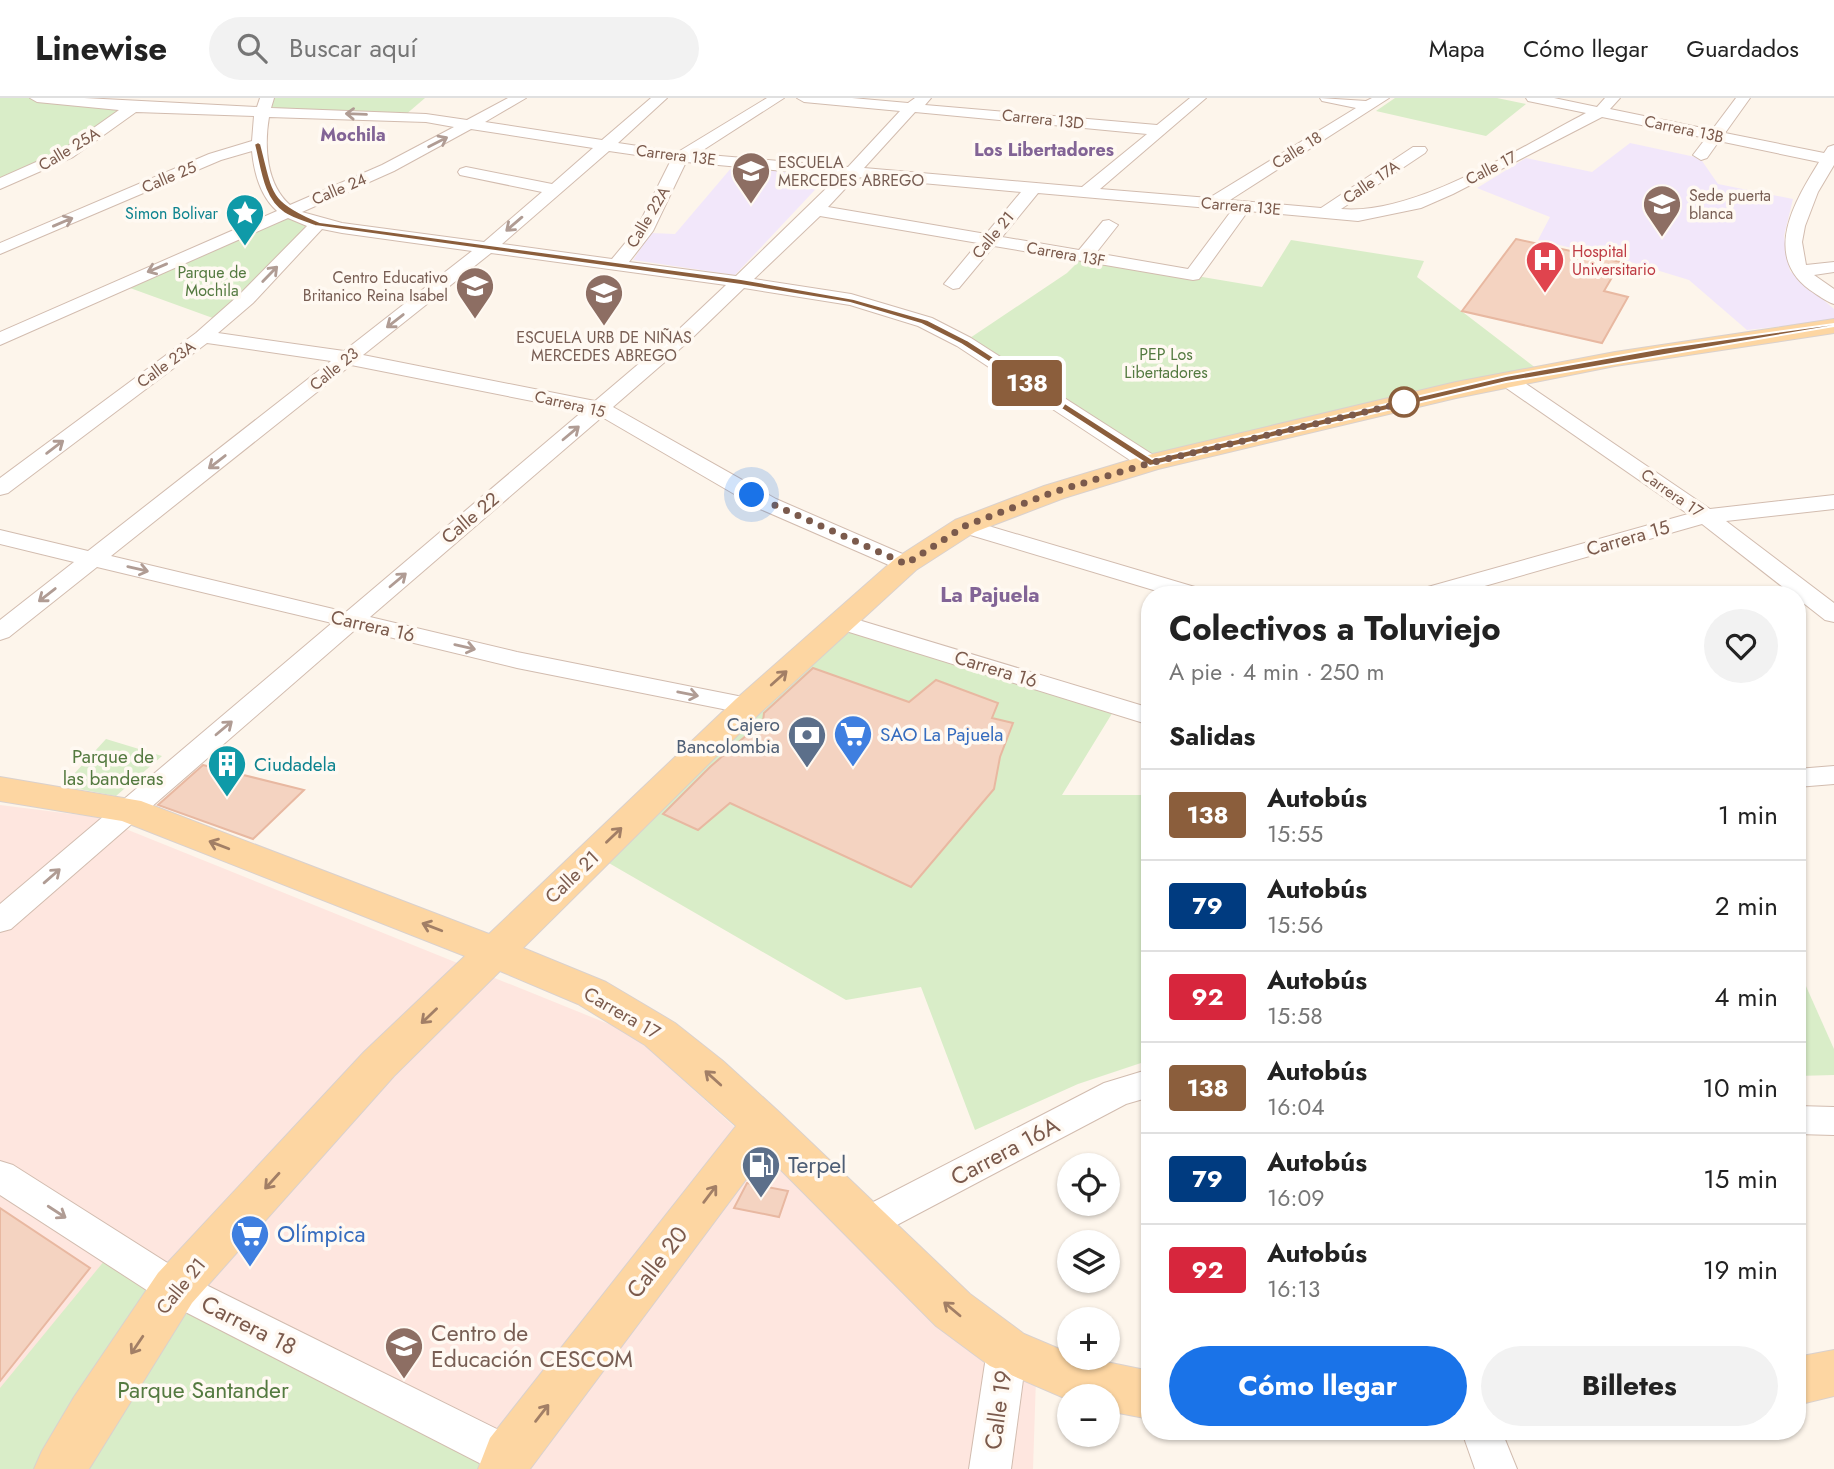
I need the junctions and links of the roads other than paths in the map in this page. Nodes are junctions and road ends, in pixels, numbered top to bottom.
1 (37, 98) edge
2 (519, 98) edge
3 (660, 98) edge
4 (777, 98) edge
5 (804, 98) edge
6 (1199, 98) edge
7 (1327, 98) edge
8 (1534, 98) edge
9 (1613, 98) edge
10 (1743, 98) edge
11 (918, 102) edge
12 (1375, 102) edge
13 (171, 103) edge
14 (265, 104) edge
15 (419, 104) dead end
16 (1054, 105) dead end
17 (133, 107) junction
18 (1600, 112) junction
19 (404, 116) junction
20 (1038, 119) junction
21 (473, 124) junction
22 (1157, 131) junction
23 (1714, 135) junction
24 (258, 144) junction
25 (602, 146) junction
26 (1419, 150) dead end
27 (1702, 155) dead end
28 (1832, 156) edge
29 (681, 157) junction
30 (466, 172) dead end
31 (851, 172) junction
32 (0, 184) edge
33 (1034, 187) junction
34 (554, 188) junction
35 (1086, 192) junction
36 (1213, 203) junction
37 (1244, 206) junction
38 (816, 210) junction
39 (287, 212) junction
40 (1323, 214) junction
41 (1358, 216) joint
42 (318, 224) junction
43 (1109, 225) dead end
44 (0, 229) edge
45 (990, 240) junction
46 (20, 241) junction
47 (487, 248) junction
48 (0, 249) edge
49 (1083, 257) junction
50 (618, 264) junction
51 (1834, 267) edge
52 (1800, 271) junction
53 (741, 282) junction
54 (953, 284) dead end
55 (1834, 298) edge
56 (1834, 326) edge
57 (202, 337) junction
58 (0, 339) edge
59 (348, 358) junction
60 (1506, 379) junction
61 (600, 408) junction
62 (1150, 463) junction
63 (0, 488) edge
64 (1834, 502) edge
65 (1706, 516) junction
66 (965, 526) junction
67 (0, 537) edge
68 (94, 559) junction
69 (906, 564) junction
70 (1166, 586) edge
71 (1458, 586) edge
72 (1797, 586) edge
73 (1806, 593) edge
74 (1834, 615) edge
75 (351, 620) junction
76 (842, 622) junction
77 (0, 632) edge
78 (748, 706) junction
79 (1141, 714) edge
80 (1834, 775) edge
81 (1806, 777) edge
82 (0, 789) edge
83 (128, 810) junction
84 (0, 920) edge
85 (495, 952) junction
86 (1141, 1086) edge
87 (1806, 1120) edge
88 (1834, 1121) edge
89 (763, 1124) junction
90 (0, 1175) edge
91 (863, 1225) junction
92 (175, 1288) junction
93 (1007, 1350) junction
94 (1834, 1373) edge
95 (1806, 1379) edge
96 (1141, 1394) edge
97 (92, 1414) junction
98 (1485, 1440) edge
99 (506, 1462) edge
100 (34, 1469) edge
101 (60, 1469) edge
102 (990, 1469) edge
103 (1496, 1469) edge

1 - 17 street, Carrera 13E
2 - 21 street, Calle 24
3 - 25 street, Calle 23
4 - 29 street
5 - 11 street, Carrera 13D
6 - 22 street
7 - 12 street
8 - 18 street, Carrera 13B
9 - 18 street, Calle 17
10 - 23 street
11 - 20 street, Carrera 13D
11 - 31 street, Calle 22
12 - 36 street, Calle 18
13 - 14 street, Carrera 13E
13 - 17 street, Carrera 13E
19 -> 14 street, Carrera 13E
14 - 24 street
15 - 19 street
16 - 20 street
17 - 32 street, Calle 25A
18 - 23 street, Carrera 13B
18 - 41 street, Calle 17
19 - 21 street, Carrera 13E
20 - 22 street, Carrera 13D
21 - 25 street, Carrera 13E
39 -> 21 street, Calle 24
22 - 35 street
23 - 27 street
23 - 28 street, Carrera 13B
24 - 39 street
46 -> 24 street, Calle 25
25 - 29 street, Carrera 13E
25 - 34 street, Calle 23
26 - 40 street, Calle 17A
28 - 52 street
29 - 31 street, Carrera 13E
29 - 50 street, Calle 22A
30 - 34 street
31 - 33 street, Carrera 13E
31 - 38 street, Calle 22
33 - 35 street, Carrera 13E
33 - 45 street, Calle 21
34 -> 47 street, Calle 23
35 - 36 street, Carrera 13E
36 - 37 street, Carrera 13E
37 - 40 street, Carrera 13E
37 - 49 street, Carrera 13F
38 - 45 street, Carrera 13F
38 - 53 street, Calle 22
39 - 42 street
39 -> 58 street, Calle 24
40 - 41 street, Carrera 13E
42 - 47 street
57 -> 42 street, Calle 23A
43 - 49 street
44 - 46 street
45 - 49 street, Carrera 13F
45 - 54 street, Calle 21
46 - 48 street, Calle 25
47 - 50 street
47 -> 59 street, Calle 23
50 - 53 street
51 - 52 street
52 - 55 street
53 - 61 street, Calle 22
53 - 62 street
56 - 60 main road, Calle 21
57 - 59 street, Carrera 15
63 -> 57 street, Calle 23A
59 - 61 street, Carrera 15
59 -> 68 street, Calle 23
60 - 62 main road, Calle 21
60 - 65 street, Carrera 17
61 - 69 street, Carrera 15
75 -> 61 street, Calle 22
62 - 66 main road, Calle 21
64 - 65 street, Carrera 15
65 - 71 street, Carrera 15
65 - 72 street, Carrera 17
66 - 69 main road, Calle 21
66 - 70 street
67 - 68 street, Carrera 16
68 -> 75 street, Carrera 16
68 -> 77 street, Calle 23
69 - 76 main road, Calle 21
73 - 74 street, Carrera 17
75 -> 78 street, Carrera 16
83 -> 75 street, Calle 22
78 -> 76 main road, Calle 21
76 - 79 street, Carrera 16
85 -> 78 main road, Calle 21
80 - 81 street
82 - 83 main road, Carrera 17
84 -> 83 street, Calle 22
85 -> 83 main road, Carrera 17
89 -> 85 main road, Carrera 17
85 -> 92 main road, Calle 21
86 - 91 street, Carrera 16A
87 - 88 street
89 - 91 main road, Carrera 17
99 -> 89 main road, Calle 20
90 -> 92 street, Carrera 18
93 -> 91 main road, Carrera 17
92 -> 97 main road, Calle 21
92 - 99 street, Carrera 18
93 - 96 main road, Carrera 17
93 - 102 street, Calle 19
94 - 95 main road
97 - 100 main road, Calle 21
97 - 101 main road, Calle 21
98 - 103 street

